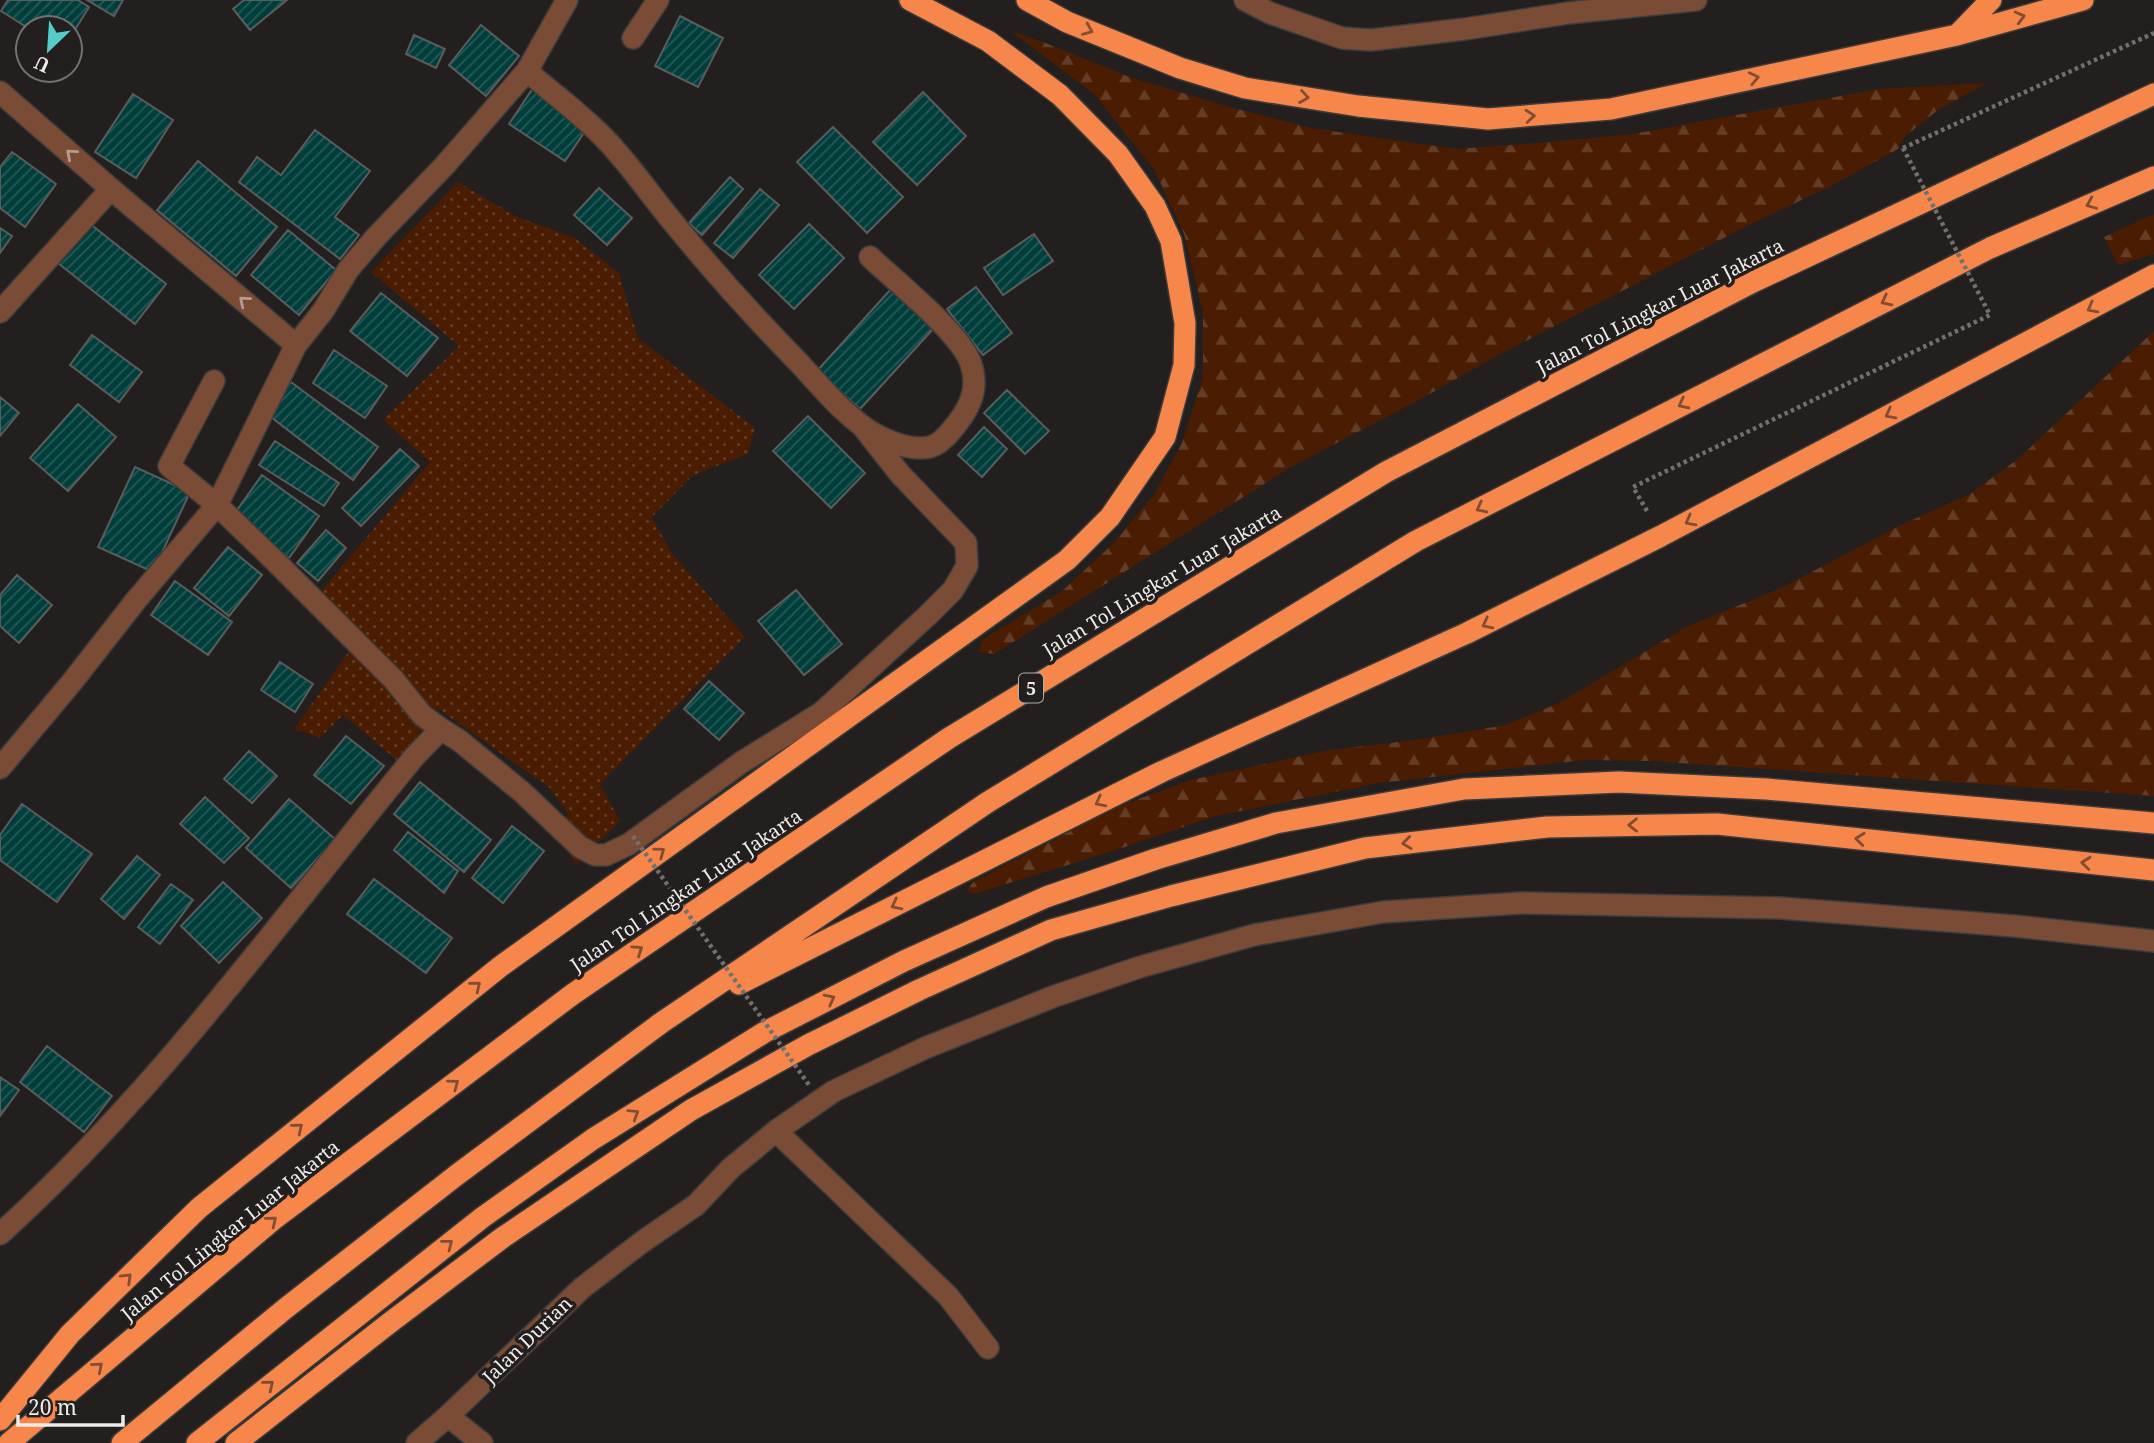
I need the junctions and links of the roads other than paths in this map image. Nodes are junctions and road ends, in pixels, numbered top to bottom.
1 (567, 0) edge
2 (658, 0) edge
3 (910, 0) edge
4 (1027, 0) edge
5 (1245, 0) edge
6 (1696, 0) edge
7 (1991, 0) edge
8 (2083, 0) edge
9 (1269, 7) edge
10 (1957, 35) junction
11 (633, 38) dead end
12 (527, 71) junction
13 (0, 92) edge
14 (2154, 94) edge
15 (2154, 177) edge
16 (111, 189) junction
17 (870, 257) dead end
18 (2154, 275) edge
19 (0, 312) edge
20 (296, 345) junction
21 (214, 381) dead end
22 (863, 427) junction
23 (217, 505) junction
24 (441, 729) junction
25 (0, 768) edge
26 (2154, 823) edge
27 (2154, 870) edge
28 (2154, 941) edge
29 (661, 1023) junction
30 (776, 1131) junction
31 (0, 1234) edge
32 (988, 1348) dead end
33 (448, 1416) junction
34 (0, 1420) edge
35 (9, 1443) edge
36 (122, 1443) edge
37 (197, 1443) edge
38 (236, 1443) edge
39 (417, 1443) edge
40 (482, 1443) edge

1 - 12 street
2 - 11 street
34 -> 3 highway
4 -> 10 highway
5 - 9 street
6 - 9 street
7 - 10 highway
10 -> 8 highway
12 - 20 street
12 - 22 street
16 -> 13 street
35 -> 14 highway, Jalan Tol Lingkar Luar Jakarta / 5
15 -> 29 highway
16 - 19 street
20 -> 16 street
17 - 22 street
18 -> 29 highway
20 - 23 street
21 - 23 street
22 - 24 street
23 - 24 street
23 - 25 street
24 - 31 street
37 -> 26 highway
27 -> 38 highway
28 - 30 street, Jalan Durian
29 - 36 highway
30 - 32 street
30 - 33 street, Jalan Durian
33 - 39 street, Jalan Durian
33 - 40 street

